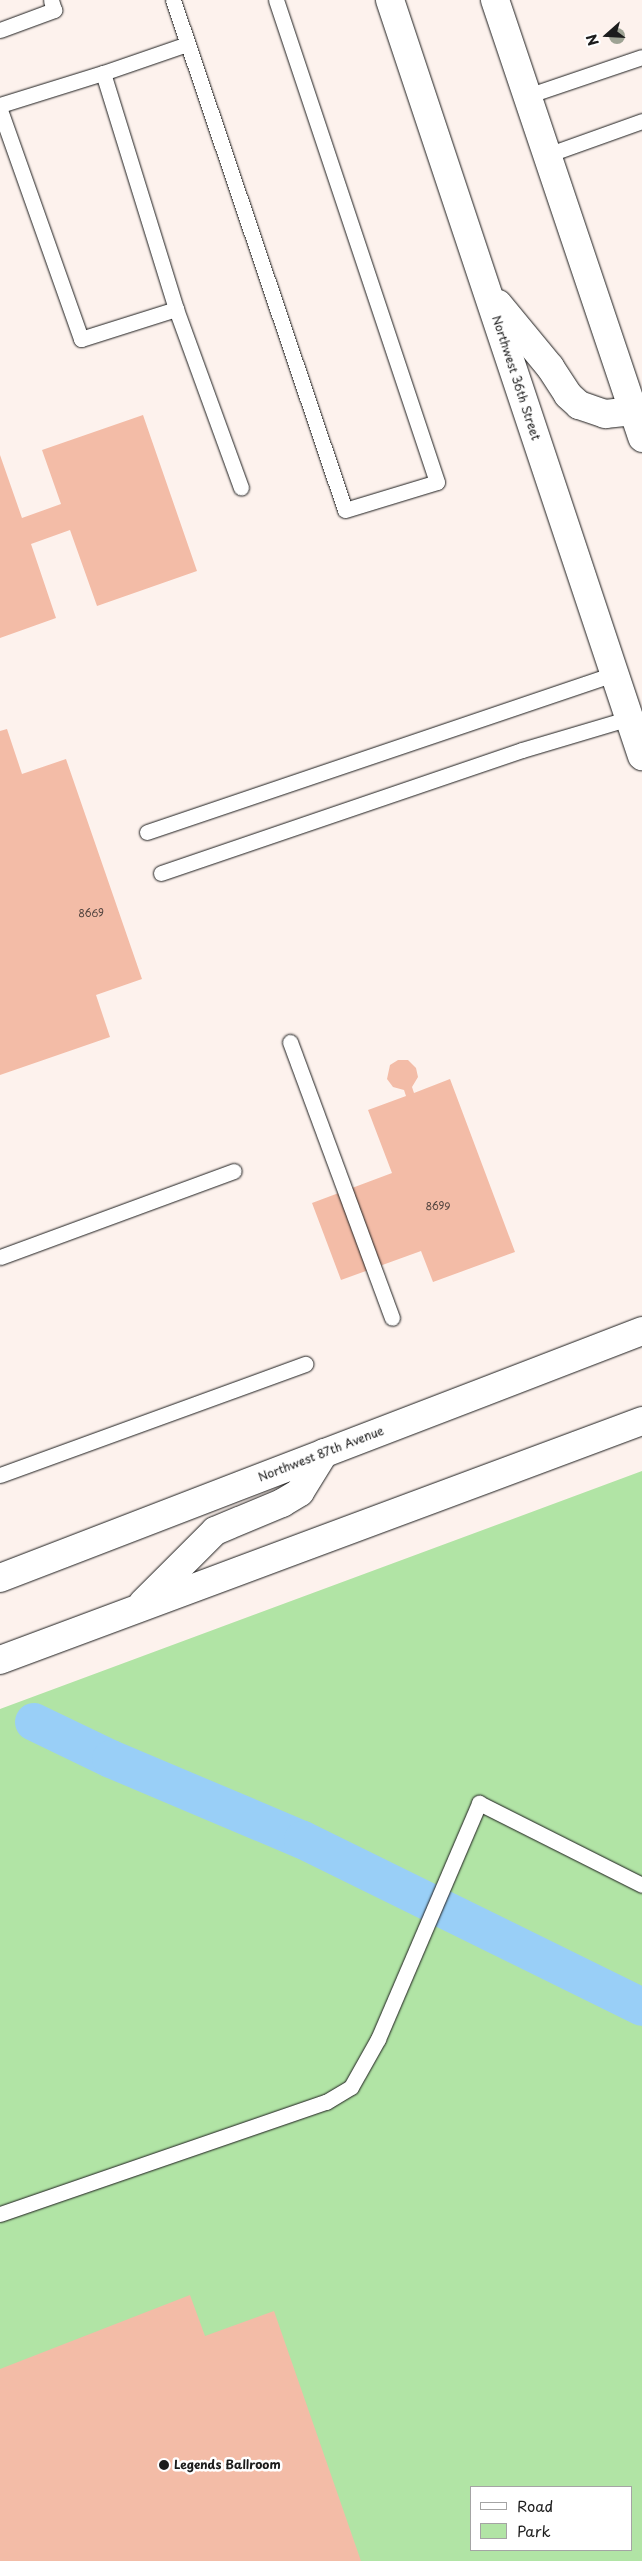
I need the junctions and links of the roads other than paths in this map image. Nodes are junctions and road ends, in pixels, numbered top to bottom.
1 (51, 0) edge
2 (172, 0) edge
3 (276, 0) edge
4 (390, 0) edge
5 (495, 0) edge
6 (0, 30) edge
7 (187, 44) junction
8 (642, 57) edge
9 (103, 73) junction
10 (527, 96) junction
11 (0, 105) edge
12 (0, 110) edge
13 (642, 122) edge
14 (547, 155) junction
15 (487, 292) junction
16 (176, 309) junction
17 (637, 410) edge
18 (642, 438) edge
19 (241, 488) dead end
20 (615, 674) junction
21 (630, 718) junction
22 (642, 756) edge
23 (147, 832) dead end
24 (161, 873) dead end
25 (290, 1042) dead end
26 (234, 1171) dead end
27 (0, 1257) edge
28 (392, 1318) dead end
29 (642, 1331) edge
30 (305, 1364) dead end
31 (642, 1421) edge
32 (324, 1453) junction
33 (0, 1475) edge
34 (0, 1578) edge
35 (137, 1610) junction
36 (0, 1660) edge
37 (642, 1885) edge
38 (0, 2214) edge

1 - 6 lane
2 - 7 lane
3 - 7 lane
4 - 15 main road, Northwest 36th Street
5 - 10 main road
7 - 9 lane
8 - 10 lane
9 - 11 lane
9 - 16 lane
10 - 14 main road
12 - 16 lane
13 - 14 lane
14 - 17 main road
15 - 17 main road
15 - 20 main road, Northwest 36th Street
16 - 19 lane
17 - 18 main road
20 - 21 main road, Northwest 36th Street
20 - 23 lane
21 - 22 main road, Northwest 36th Street
21 - 24 lane
25 - 28 lane
26 - 27 lane
29 - 32 main road, Northwest 87th Avenue
30 - 33 lane
31 - 35 main road
32 - 34 main road, Northwest 87th Avenue
32 - 35 main road
35 - 36 main road
37 - 38 lane

